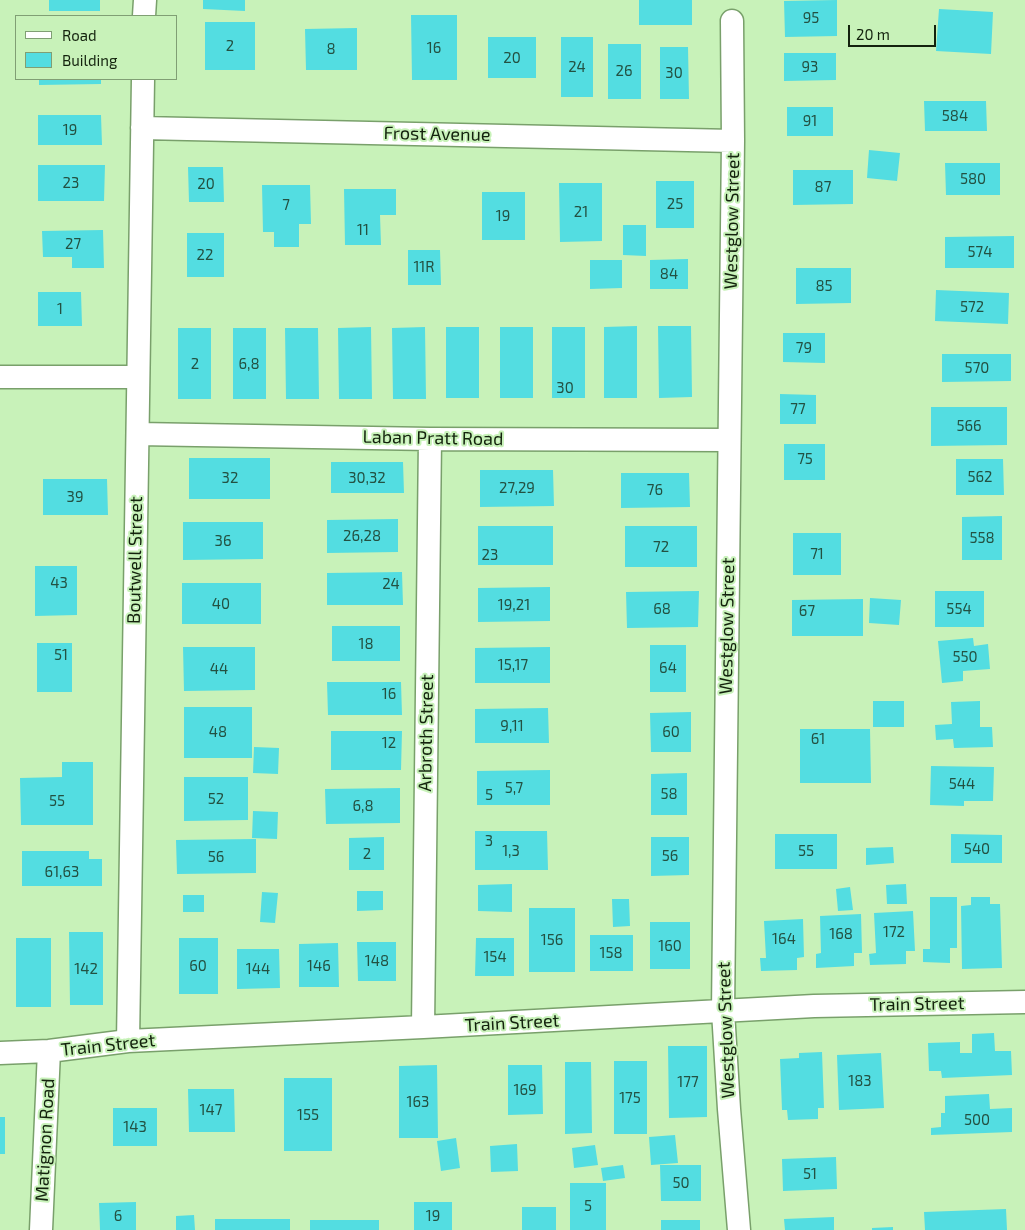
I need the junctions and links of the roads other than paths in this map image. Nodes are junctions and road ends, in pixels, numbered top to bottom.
1 (145, 0) edge
2 (144, 15) edge
3 (732, 20) dead end
4 (143, 80) edge
5 (142, 128) junction
6 (733, 140) junction
7 (0, 377) edge
8 (138, 377) junction
9 (138, 434) junction
10 (430, 438) junction
11 (729, 440) junction
12 (1025, 1002) edge
13 (723, 1011) junction
14 (423, 1028) junction
15 (128, 1041) junction
16 (49, 1051) junction
17 (0, 1053) edge
18 (41, 1230) edge
19 (739, 1230) edge

1 - 2 street
3 - 6 street, Westglow Street
4 - 5 street, Boutwell Street
5 - 6 street, Frost Avenue
5 - 8 street, Boutwell Street
6 - 11 street, Westglow Street
7 - 8 street
8 - 9 street, Boutwell Street
9 - 10 street, Laban Pratt Road
9 - 15 street, Boutwell Street
10 - 11 street, Laban Pratt Road
10 - 14 street, Arbroth Street
11 - 13 street, Westglow Street
12 - 13 street, Train Street
13 - 14 street, Train Street
13 - 19 street, Westglow Street
14 - 15 street, Train Street
15 - 16 street, Train Street
16 - 17 street, Train Street
16 - 18 street, Matignon Road

